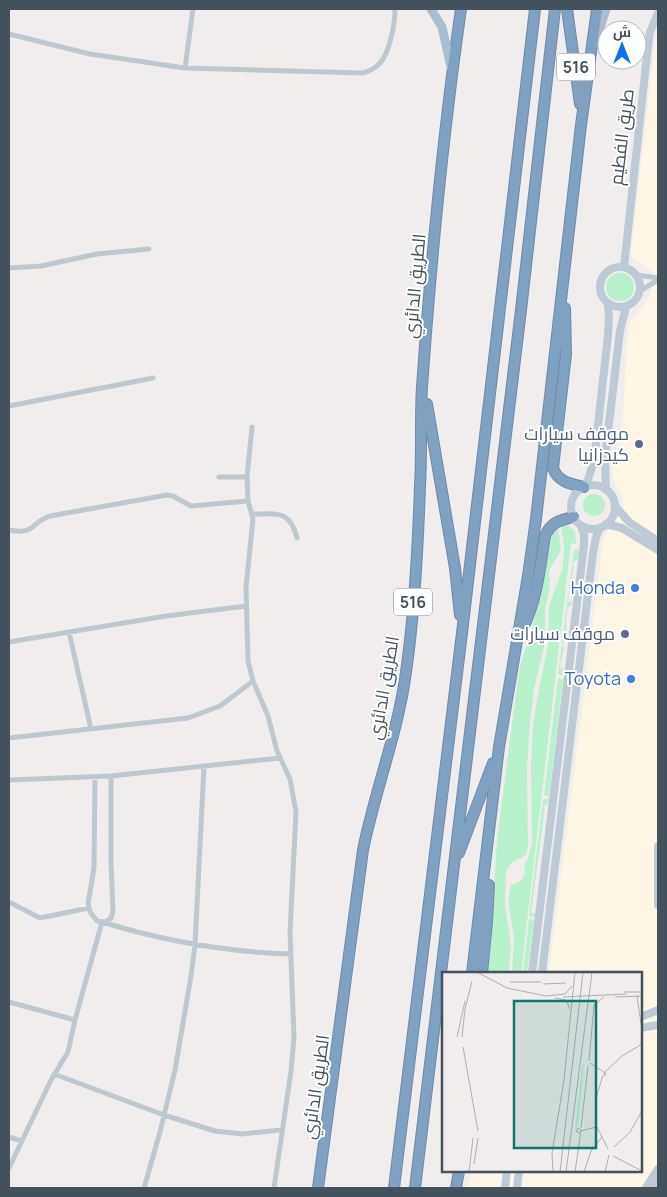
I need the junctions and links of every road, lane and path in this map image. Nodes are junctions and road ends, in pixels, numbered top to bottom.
1 (193, 9) edge
2 (395, 9) edge
3 (431, 9) edge
4 (461, 9) edge
5 (535, 9) edge
6 (554, 9) edge
7 (567, 9) edge
8 (597, 9) edge
9 (606, 9) edge
10 (658, 13) edge
11 (9, 34) edge
12 (591, 53) junction
13 (185, 68) junction
14 (452, 70) junction
15 (582, 125) junction
16 (149, 249) dead end
17 (624, 267) junction
18 (9, 268) edge
19 (637, 275) junction
20 (658, 279) edge
21 (563, 289) junction
22 (640, 291) junction
23 (608, 304) junction
24 (626, 307) junction
25 (153, 378) dead end
26 (422, 389) junction
27 (9, 406) edge
28 (252, 427) dead end
29 (220, 477) dead end
30 (247, 477) junction
31 (585, 486) junction
32 (606, 490) junction
33 (248, 501) junction
34 (615, 506) junction
35 (253, 514) junction
36 (573, 517) junction
37 (581, 526) junction
38 (603, 526) junction
39 (9, 530) edge
40 (297, 538) dead end
41 (658, 541) edge
42 (658, 550) edge
43 (246, 606) junction
44 (69, 632) junction
45 (462, 633) junction
46 (517, 640) junction
47 (9, 642) edge
48 (253, 681) junction
49 (92, 729) junction
50 (9, 738) edge
51 (499, 747) junction
52 (280, 758) junction
53 (204, 766) junction
54 (111, 776) junction
55 (95, 777) junction
56 (9, 780) edge
57 (658, 846) edge
58 (454, 865) junction
59 (484, 870) junction
60 (9, 902) edge
61 (658, 905) edge
62 (89, 908) junction
63 (102, 922) junction
64 (195, 945) junction
65 (290, 954) junction
66 (472, 972) edge
67 (482, 972) edge
68 (532, 972) edge
69 (542, 972) edge
70 (9, 1002) edge
71 (658, 1010) edge
72 (642, 1017) edge
73 (74, 1020) junction
74 (658, 1024) edge
75 (642, 1028) edge
76 (54, 1074) junction
77 (164, 1115) junction
78 (281, 1130) junction
79 (9, 1137) edge
80 (22, 1142) junction
81 (9, 1168) edge
82 (658, 1169) edge
83 (458, 1172) edge
84 (463, 1172) edge
85 (507, 1172) edge
86 (519, 1172) edge
87 (658, 1183) edge
88 (456, 1185) edge
89 (144, 1188) edge
90 (274, 1188) edge
91 (318, 1188) edge
92 (394, 1188) edge
93 (415, 1188) edge
94 (505, 1188) edge
95 (517, 1188) edge
96 (646, 1188) edge
97 (655, 1188) edge

1 - 13 street
2 - 13 street
3 - 14 main road
4 - 14 highway, الطريق الدائري / 516
5 - 45 highway, 516
6 - 58 highway, 516
7 - 15 highway, 516
8 - 12 highway, 516
9 - 12 main road
10 - 17 street, طريق الفطيم
11 - 13 street
12 - 15 highway, 516
14 - 26 highway, الطريق الدائري / 516
15 - 21 highway, 516
16 - 18 street
17 - 19 street
17 - 23 street
19 - 20 street
19 - 22 street
20 - 22 street
21 - 31 highway
21 - 46 highway, 516
22 - 24 street
23 - 24 street
23 - 31 street
24 - 32 street
25 - 27 street
26 - 45 highway, 516
26 - 91 highway, الطريق الدائري / 516
28 - 30 street
29 - 30 street
30 - 33 street
31 - 32 street
31 - 36 street
32 - 34 street
33 - 35 street
33 - 39 street
34 - 38 street
34 - 41 street
35 - 40 street
35 - 43 street
36 - 37 street
36 - 46 highway
37 - 38 street
37 - 68 street
38 - 42 street
38 - 69 street
43 - 44 street
43 - 48 street
44 - 47 street
44 - 49 street
45 - 92 highway, 516
46 - 51 highway, 516
48 - 49 street
48 - 52 street
49 - 50 street
51 - 58 highway, 516
51 - 59 highway, 516
52 - 53 street
52 - 65 street
53 - 54 street
53 - 64 street
54 - 55 street
54 - 63 street
55 - 56 street
55 - 62 street
57 - 61 street
58 - 93 highway, 516
59 - 66 highway, 516
59 - 67 highway
60 - 62 street
62 - 63 street
63 - 64 street
63 - 73 street
64 - 65 street
64 - 77 street
65 - 78 street
70 - 73 street
71 - 72 street
73 - 76 street
74 - 75 street
76 - 77 street
76 - 80 street
77 - 78 street
77 - 89 street
78 - 90 street
79 - 80 street
80 - 81 street
82 - 96 street
83 - 88 highway
84 - 88 highway
85 - 94 street
86 - 95 street
87 - 97 street

